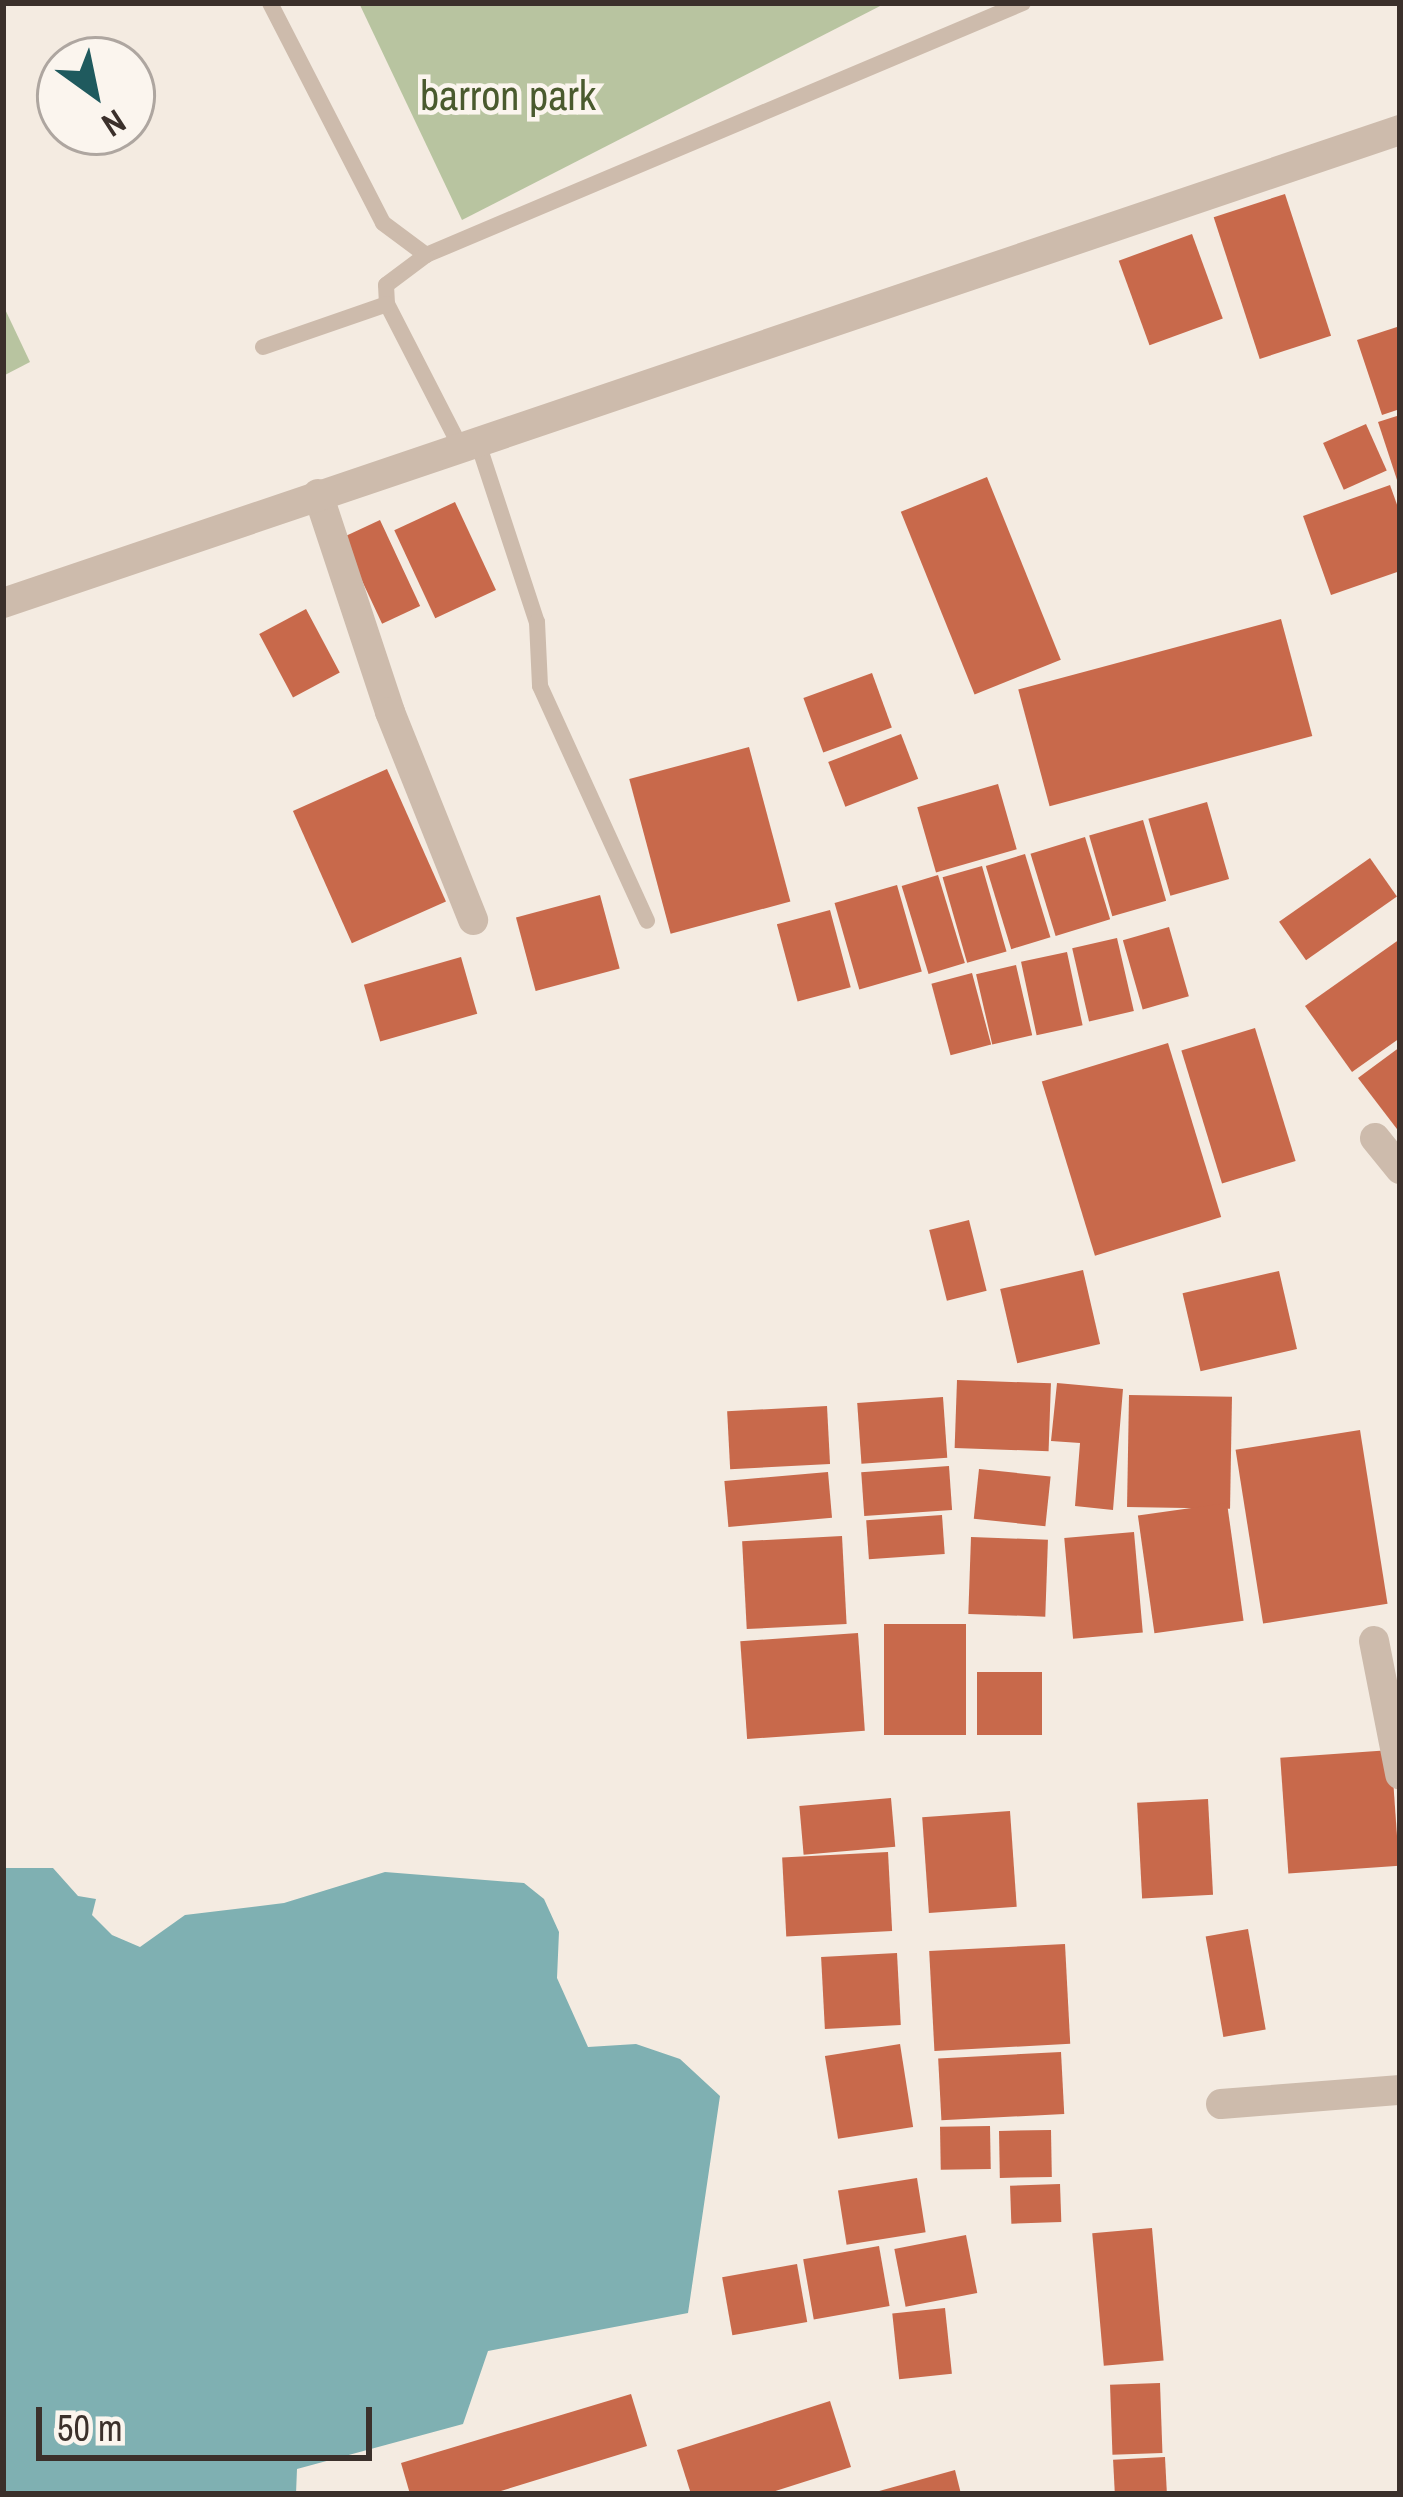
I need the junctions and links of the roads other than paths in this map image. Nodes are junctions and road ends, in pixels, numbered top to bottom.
1 (270, 3) edge
2 (1023, 3) edge
3 (1400, 130) edge
4 (426, 255) junction
5 (387, 304) junction
6 (262, 347) dead end
7 (469, 443) junction
8 (318, 494) junction
9 (3, 603) edge
10 (473, 920) dead end
11 (646, 921) dead end
12 (1375, 1138) dead end
13 (1400, 1169) edge
14 (1375, 1641) dead end
15 (1400, 1774) edge
16 (1400, 2090) edge
17 (1221, 2104) dead end

1 - 4 lane
2 - 4 lane
3 - 7 street
4 - 5 lane
5 - 6 lane
5 - 7 lane
7 - 8 street
7 - 11 lane
8 - 9 street
8 - 10 street
12 - 13 street
14 - 15 street
16 - 17 street

